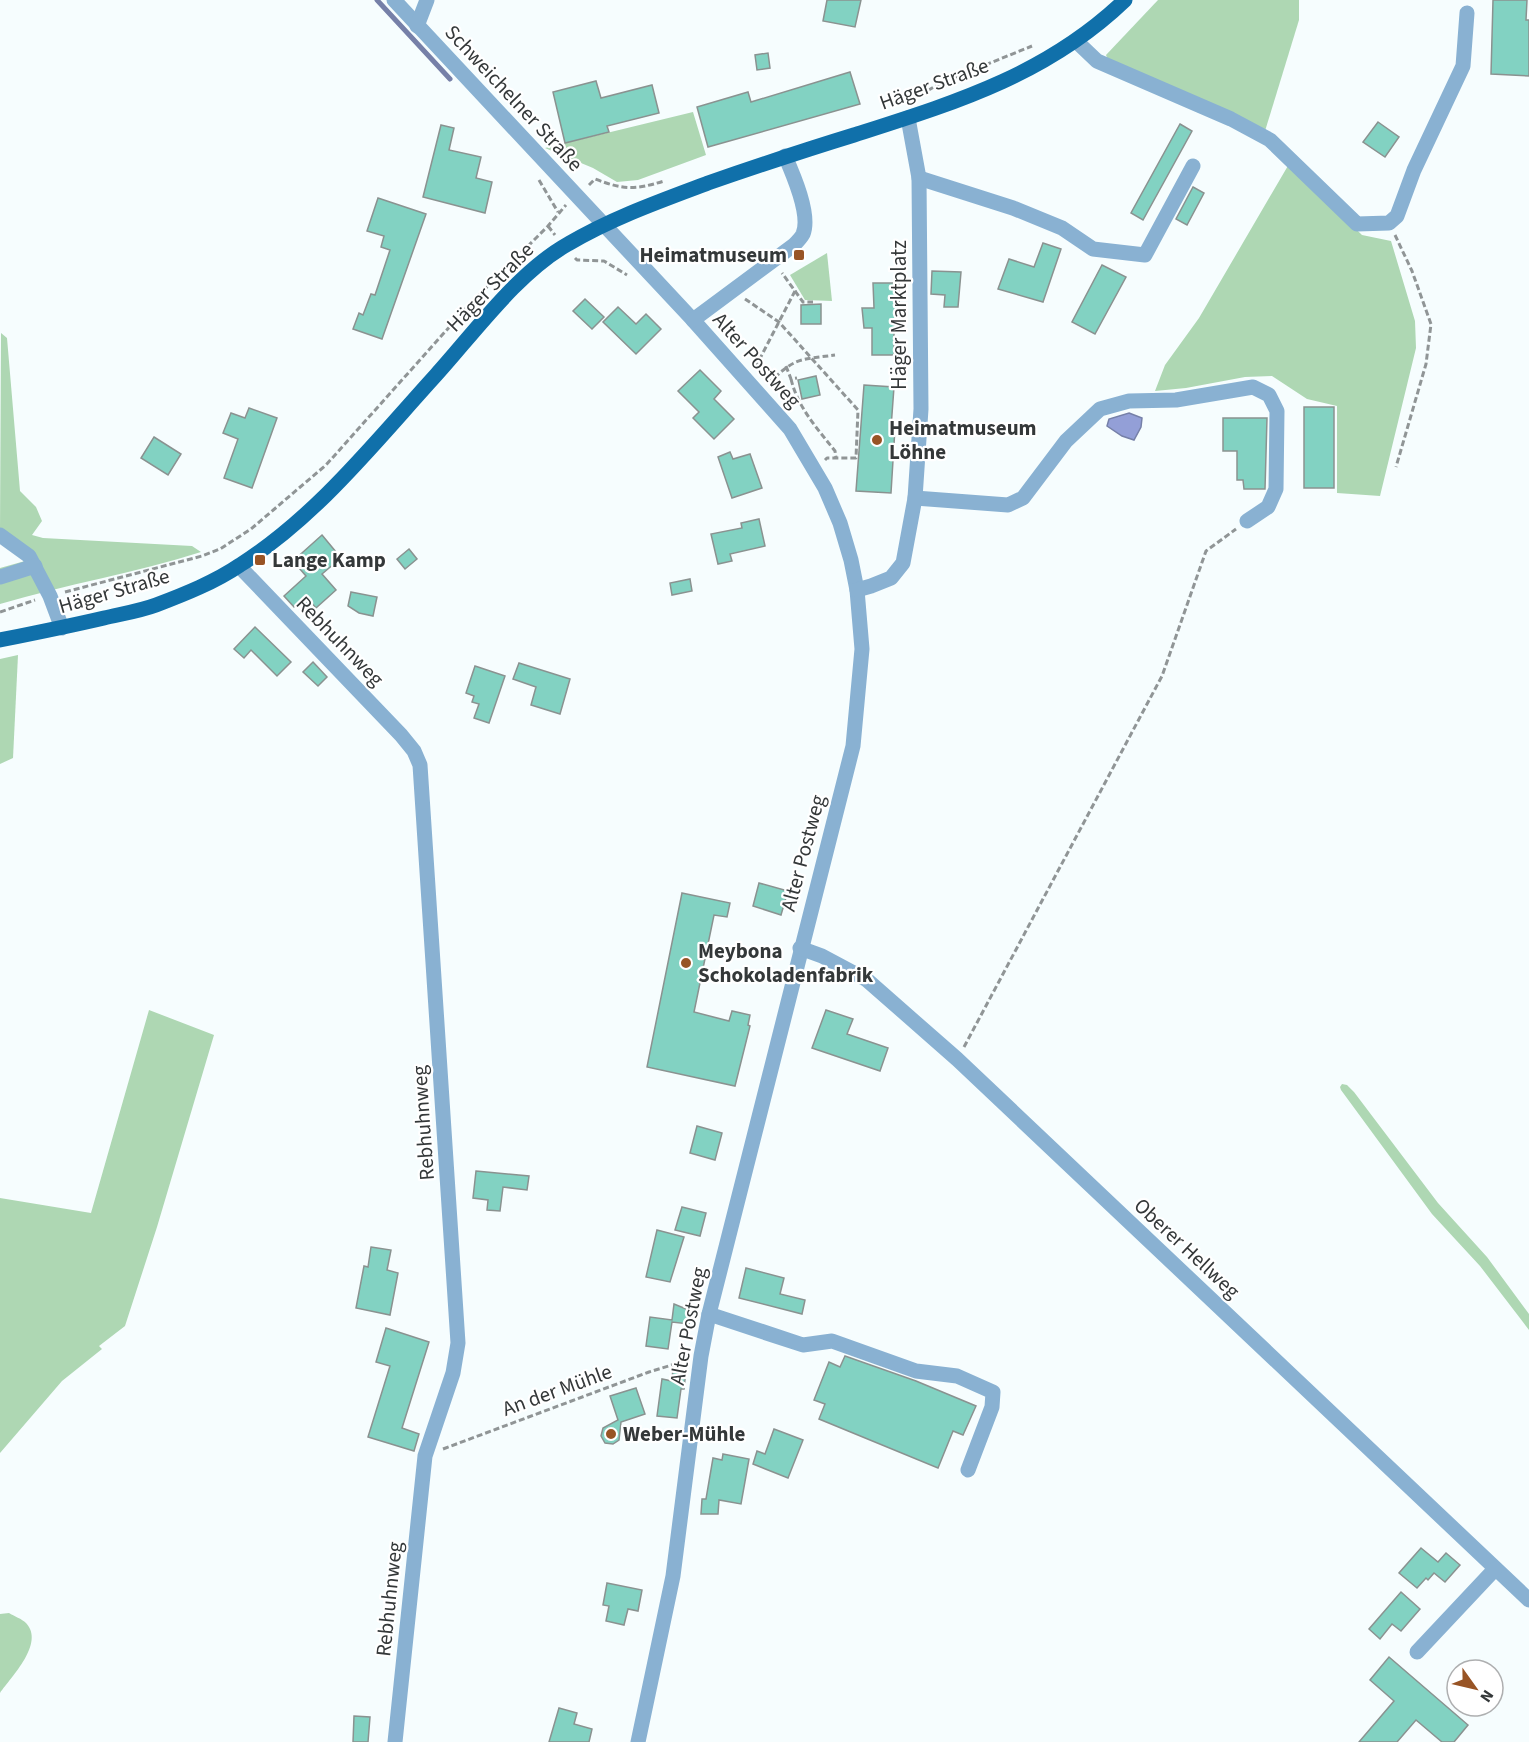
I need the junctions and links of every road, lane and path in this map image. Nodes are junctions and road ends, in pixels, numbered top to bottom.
1 (394, 0) edge
2 (427, 0) edge
3 (1125, 0) edge
4 (1467, 13) dead end
5 (417, 26) junction
6 (1076, 41) junction
7 (1035, 45) dead end
8 (915, 99) dead end
9 (908, 117) junction
10 (785, 156) junction
11 (1193, 166) dead end
12 (672, 178) dead end
13 (919, 178) junction
14 (577, 195) junction
15 (1389, 223) junction
16 (604, 224) junction
17 (548, 226) junction
18 (564, 245) junction
19 (773, 261) junction
20 (633, 278) dead end
21 (735, 289) junction
22 (795, 291) junction
23 (813, 302) dead end
24 (693, 320) junction
25 (779, 322) junction
26 (835, 355) dead end
27 (811, 358) junction
28 (786, 366) junction
29 (797, 378) dead end
30 (745, 379) junction
31 (791, 379) junction
32 (758, 393) junction
33 (836, 458) junction
34 (1396, 467) dead end
35 (813, 468) junction
36 (915, 498) junction
37 (1247, 521) joint
38 (0, 535) edge
39 (35, 566) junction
40 (239, 566) junction
41 (0, 577) edge
42 (856, 590) junction
43 (50, 596) junction
44 (0, 612) edge
45 (62, 628) junction
46 (0, 640) edge
47 (800, 948) junction
48 (957, 1059) junction
49 (709, 1314) junction
50 (700, 1356) junction
51 (425, 1456) junction
52 (968, 1470) dead end
53 (1495, 1569) junction
54 (1529, 1600) edge
55 (1417, 1652) dead end
56 (395, 1742) edge
57 (638, 1742) edge

1 - 5 street, Schweichelner Straße
2 - 5 street
3 - 6 main road, Häger Straße
4 - 15 street
5 - 14 street, Schweichelner Straße
6 - 9 main road, Häger Straße
6 - 15 street
7 - 8 path
9 - 10 main road, Häger Straße
9 - 13 street, Häger Marktplatz
10 - 16 main road, Häger Straße
10 - 19 street
11 - 13 street
12 - 14 path
13 - 36 street, Häger Marktplatz
14 - 16 street, Schweichelner Straße
14 - 17 path
15 - 34 path
16 - 18 main road, Häger Straße
16 - 24 street, Alter Postweg
17 - 18 path
17 - 43 path
18 - 20 path
18 - 40 main road, Häger Straße
19 - 21 street
19 - 22 path
21 - 24 street
21 - 25 path
22 - 23 path
22 - 25 path
24 - 30 street, Alter Postweg
25 - 27 path
25 - 30 path
26 - 27 path
27 - 28 path
27 - 33 path
28 - 31 path
28 - 32 path
29 - 31 path
30 - 32 street, Alter Postweg
31 - 33 path
32 - 35 street, Alter Postweg
33 - 35 path
35 - 42 street, Alter Postweg
36 - 37 street
36 - 42 street, Häger Marktplatz
37 - 48 path
38 - 39 street
39 - 41 street
39 - 43 street
40 - 45 main road, Häger Straße
40 - 51 street, Rebhuhnweg
42 - 47 street, Alter Postweg
43 - 44 path
43 - 45 street
45 - 46 main road, Häger Straße
47 - 48 street, Oberer Hellweg
47 - 49 street, Alter Postweg
48 - 53 street, Oberer Hellweg
49 - 50 street, Alter Postweg
49 - 52 street
50 - 51 path, An der Mühle
50 - 57 street, Alter Postweg
51 - 56 street, Rebhuhnweg
53 - 54 street, Oberer Hellweg
53 - 55 street

